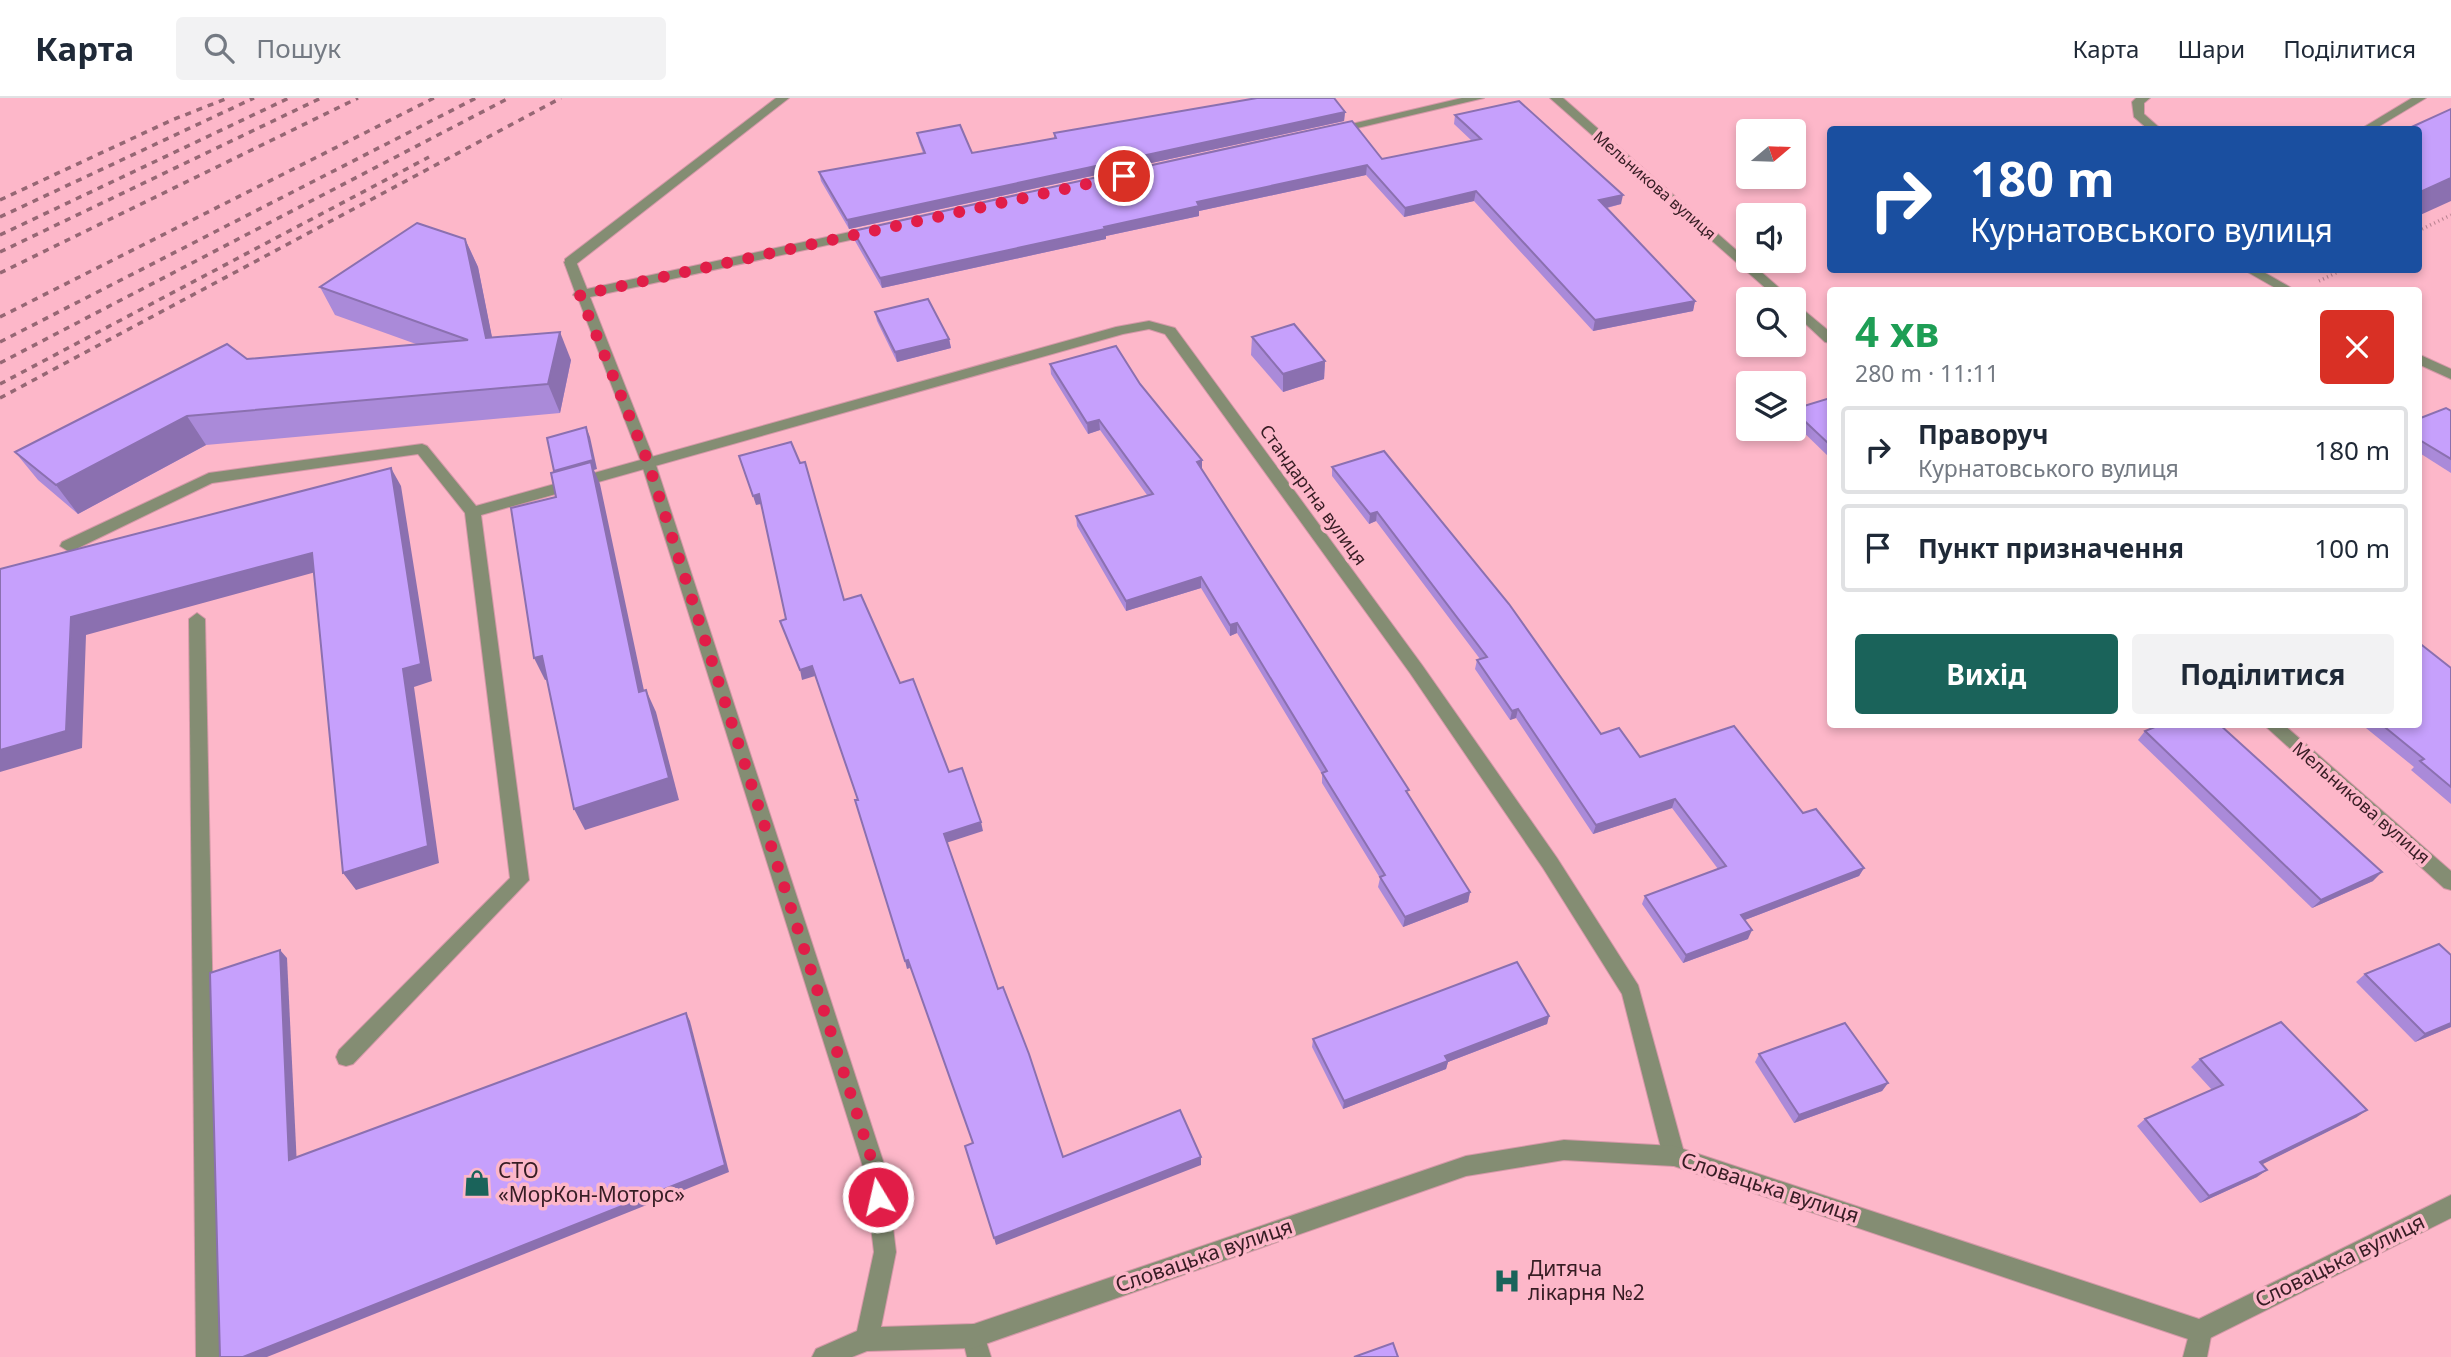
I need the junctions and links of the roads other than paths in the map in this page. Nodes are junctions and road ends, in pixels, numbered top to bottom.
1 (783, 98) edge
2 (1478, 98) edge
3 (1556, 98) edge
4 (2144, 98) edge
5 (2420, 98) edge
6 (2152, 126) edge
7 (2371, 126) edge
8 (1315, 134) edge
9 (893, 226) edge
10 (2257, 273) edge
11 (1772, 287) edge
12 (2282, 287) edge
13 (580, 295) junction
14 (1806, 317) edge
15 (1827, 336) edge
16 (2422, 360) edge
17 (2451, 375) edge
18 (648, 462) junction
19 (473, 512) junction
20 (68, 546) dead end
21 (197, 619) dead end
22 (2277, 728) edge
23 (2451, 882) edge
24 (346, 1058) dead end
25 (1674, 1156) junction
26 (2451, 1206) edge
27 (2200, 1331) junction
28 (867, 1339) junction
29 (976, 1347) edge
30 (208, 1357) edge
31 (824, 1357) edge
32 (2195, 1357) edge

1 - 13 street
2 - 8 street
3 - 11 street, Мельникова вулиця
4 - 6 street
5 - 7 street
9 - 13 street
10 - 12 street
13 - 18 street
14 - 15 street
16 - 17 street
18 - 19 street, Стандартна вулиця
18 - 25 street, Стандартна вулиця
18 - 28 street
19 - 20 street
19 - 24 street
21 - 30 street
22 - 23 street, Мельникова вулиця
25 - 27 street, Словацька вулиця
25 - 29 street, Словацька вулиця
26 - 27 street, Словацька вулиця
27 - 32 street
28 - 29 street, Словацька вулиця
28 - 31 street, Словацька вулиця

